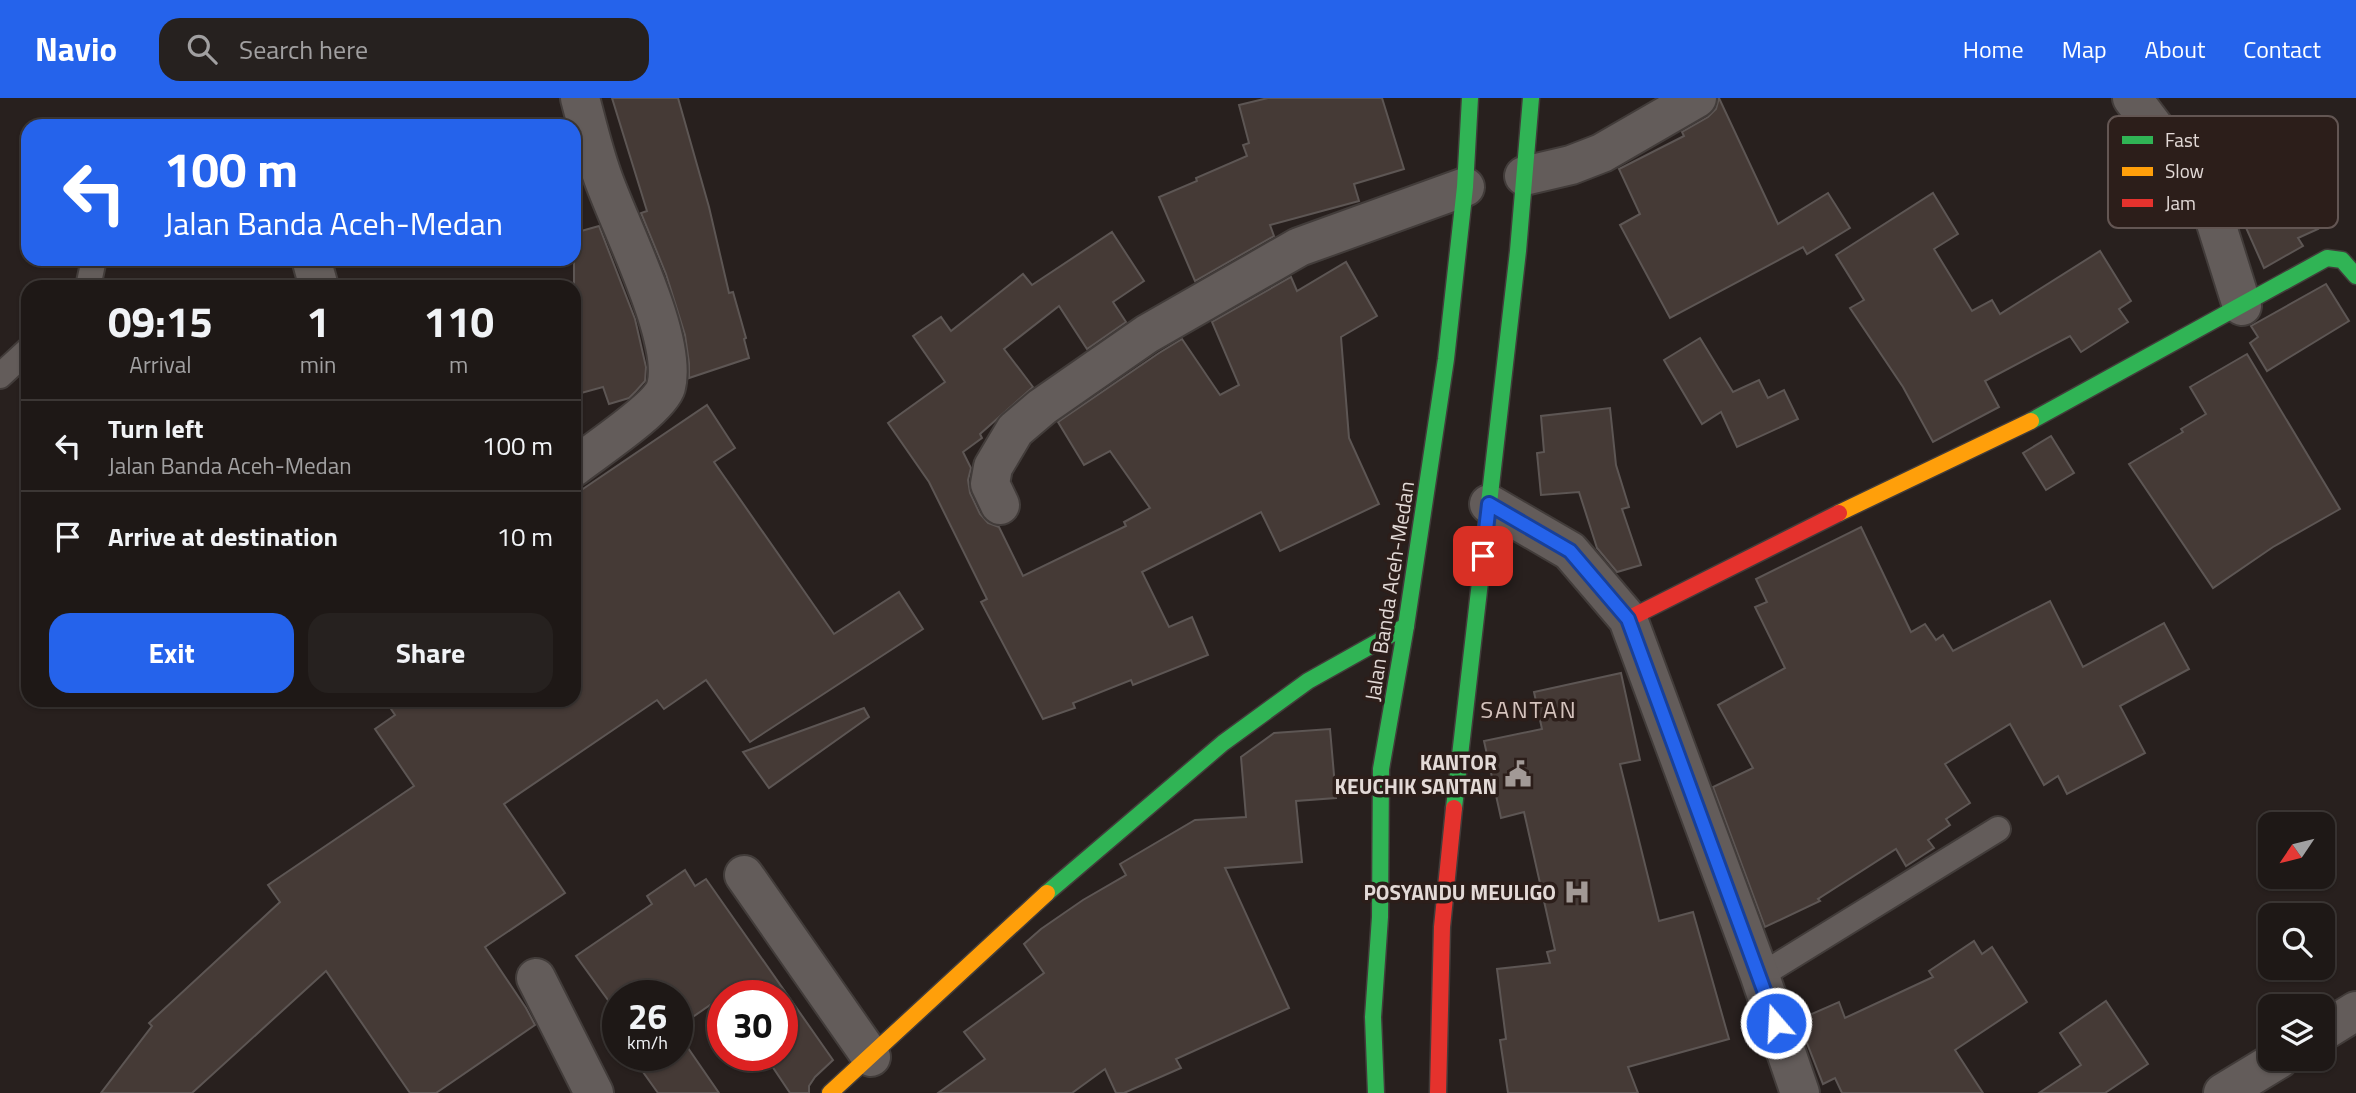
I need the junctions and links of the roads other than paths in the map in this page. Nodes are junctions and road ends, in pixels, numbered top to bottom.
1 (580, 98) edge
2 (1469, 98) edge
3 (1531, 98) edge
4 (1697, 98) edge
5 (2132, 98) edge
6 (2146, 116) edge
7 (1524, 176) junction
8 (588, 178) edge
9 (1465, 187) junction
10 (2217, 228) edge
11 (2356, 276) edge
12 (2242, 306) junction
13 (21, 356) edge
14 (0, 376) edge
15 (649, 409) junction
16 (581, 430) edge
17 (581, 462) edge
18 (1489, 504) junction
19 (1000, 505) dead end
20 (1628, 619) junction
21 (1406, 626) junction
22 (1998, 829) dead end
23 (744, 875) dead end
24 (1760, 976) junction
25 (536, 978) dead end
26 (2356, 1011) edge
27 (2335, 1024) edge
28 (871, 1057) junction
29 (2259, 1071) edge
30 (594, 1093) edge
31 (830, 1093) edge
32 (1376, 1093) edge
33 (1438, 1093) edge
34 (1800, 1093) edge
35 (2223, 1093) edge

1 - 8 street
2 - 9 main road, Jalan Banda Aceh-Medan
3 - 7 main road
4 - 7 street
5 - 6 street
7 - 18 main road
8 - 15 street
9 - 19 street
9 - 21 main road, Jalan Banda Aceh-Medan
10 - 12 street
11 - 12 main road
12 - 20 main road
13 - 14 lane
15 - 16 street
15 - 17 street
18 - 20 street
18 - 33 main road
20 - 24 street
21 - 28 main road
21 - 32 main road, Jalan Banda Aceh-Medan
22 - 24 lane
23 - 28 street
24 - 34 street
25 - 30 street
26 - 27 street
28 - 31 main road
29 - 35 street

